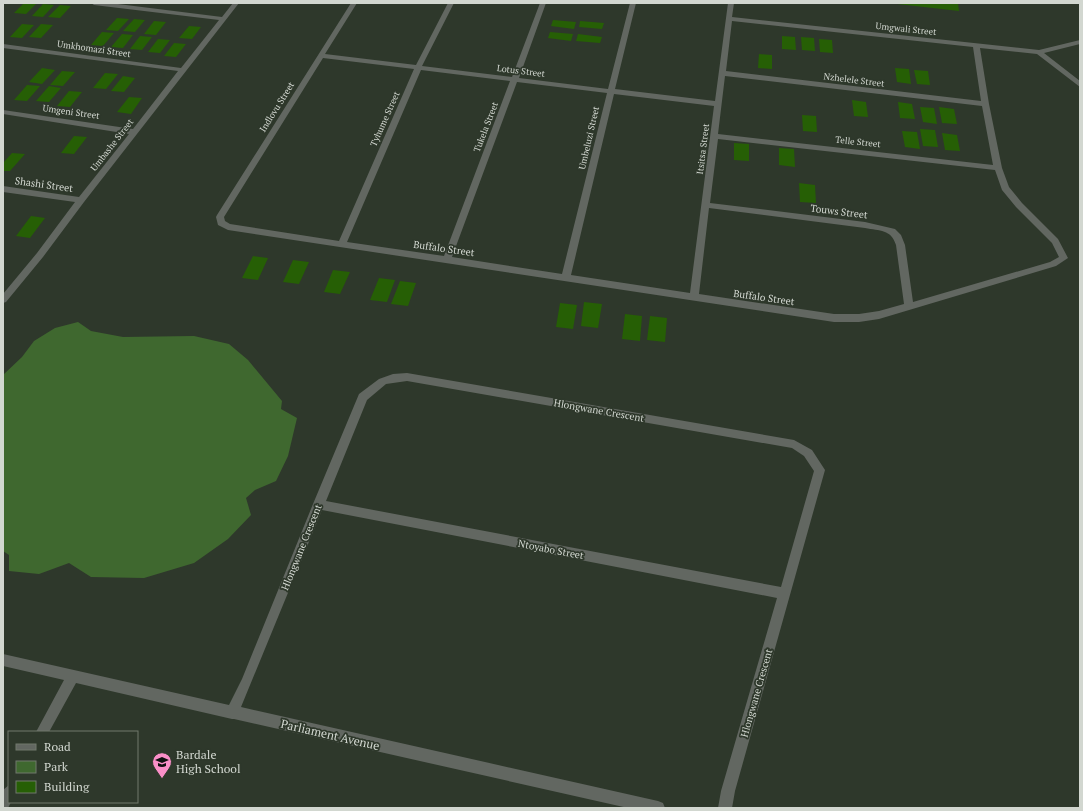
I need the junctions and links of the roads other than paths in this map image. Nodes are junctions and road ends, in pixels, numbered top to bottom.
1 (94, 3) edge
2 (236, 3) edge
3 (354, 3) edge
4 (451, 3) edge
5 (543, 3) edge
6 (633, 3) edge
7 (731, 3) edge
8 (223, 19) junction
9 (729, 19) junction
10 (1080, 42) edge
11 (3, 46) edge
12 (976, 46) junction
13 (1039, 52) junction
14 (321, 56) junction
15 (418, 68) junction
16 (183, 70) junction
17 (722, 73) junction
18 (515, 79) junction
19 (1080, 85) edge
20 (610, 91) junction
21 (718, 104) junction
22 (984, 104) junction
23 (3, 112) edge
24 (135, 132) junction
25 (715, 136) junction
26 (998, 168) junction
27 (3, 189) edge
28 (81, 200) junction
29 (706, 205) junction
30 (221, 223) joint
31 (342, 244) junction
32 (447, 259) junction
33 (566, 277) junction
34 (694, 298) junction
35 (3, 300) edge
36 (909, 306) junction
37 (318, 504) junction
38 (784, 594) junction
39 (3, 660) edge
40 (73, 676) junction
41 (232, 712) junction
42 (43, 731) edge
43 (8, 794) edge
44 (3, 803) edge
45 (658, 808) edge
46 (725, 808) edge

1 - 8 street
2 - 8 street, Umbashe Street
3 - 14 street, Indlovu Street
4 - 15 street, Tyhume Street
5 - 18 street, Tukela Street
6 - 20 street, Umbeluzi Street
7 - 9 street, Itsitsa Street
8 - 16 street, Umbashe Street
9 - 12 street, Umgwali Street
9 - 17 street, Itsitsa Street
10 - 13 street, Umgwali Street
11 - 16 street, Umkhomazi Street
12 - 13 street, Umgwali Street
12 - 22 street, Buffalo Street
13 - 19 street
14 - 15 street, Lotus Street
14 - 30 street, Indlovu Street
15 - 18 street, Lotus Street
15 - 31 street, Tyhume Street
16 - 24 street, Umbashe Street
17 - 21 street, Itsitsa Street
17 - 22 street, Nzhelele Street
18 - 20 street, Lotus Street
18 - 32 street, Tukela Street
20 - 21 street, Lotus Street
20 - 33 street, Umbeluzi Street
21 - 25 street, Itsitsa Street
22 - 26 street, Buffalo Street
23 - 24 street, Umgeni Street
24 - 28 street, Umbashe Street
25 - 26 street, Telle Street
25 - 29 street, Itsitsa Street
26 - 36 street, Buffalo Street
27 - 28 street, Shashi Street
28 - 35 street, Umbashe Street
29 - 34 street, Itsitsa Street
29 - 36 street, Touws Street
30 - 31 street, Buffalo Street
31 - 32 street, Buffalo Street
32 - 33 street, Buffalo Street
33 - 34 street, Buffalo Street
34 - 36 street, Buffalo Street
37 - 38 street, Ntoyabo Street
37 - 38 street, Hlongwane Crescent
37 - 41 street, Hlongwane Crescent
38 - 46 street, Hlongwane Crescent
39 - 40 street, Parliament Avenue
40 - 41 street, Parliament Avenue
40 - 42 street
41 - 45 street, Parliament Avenue
43 - 44 street

